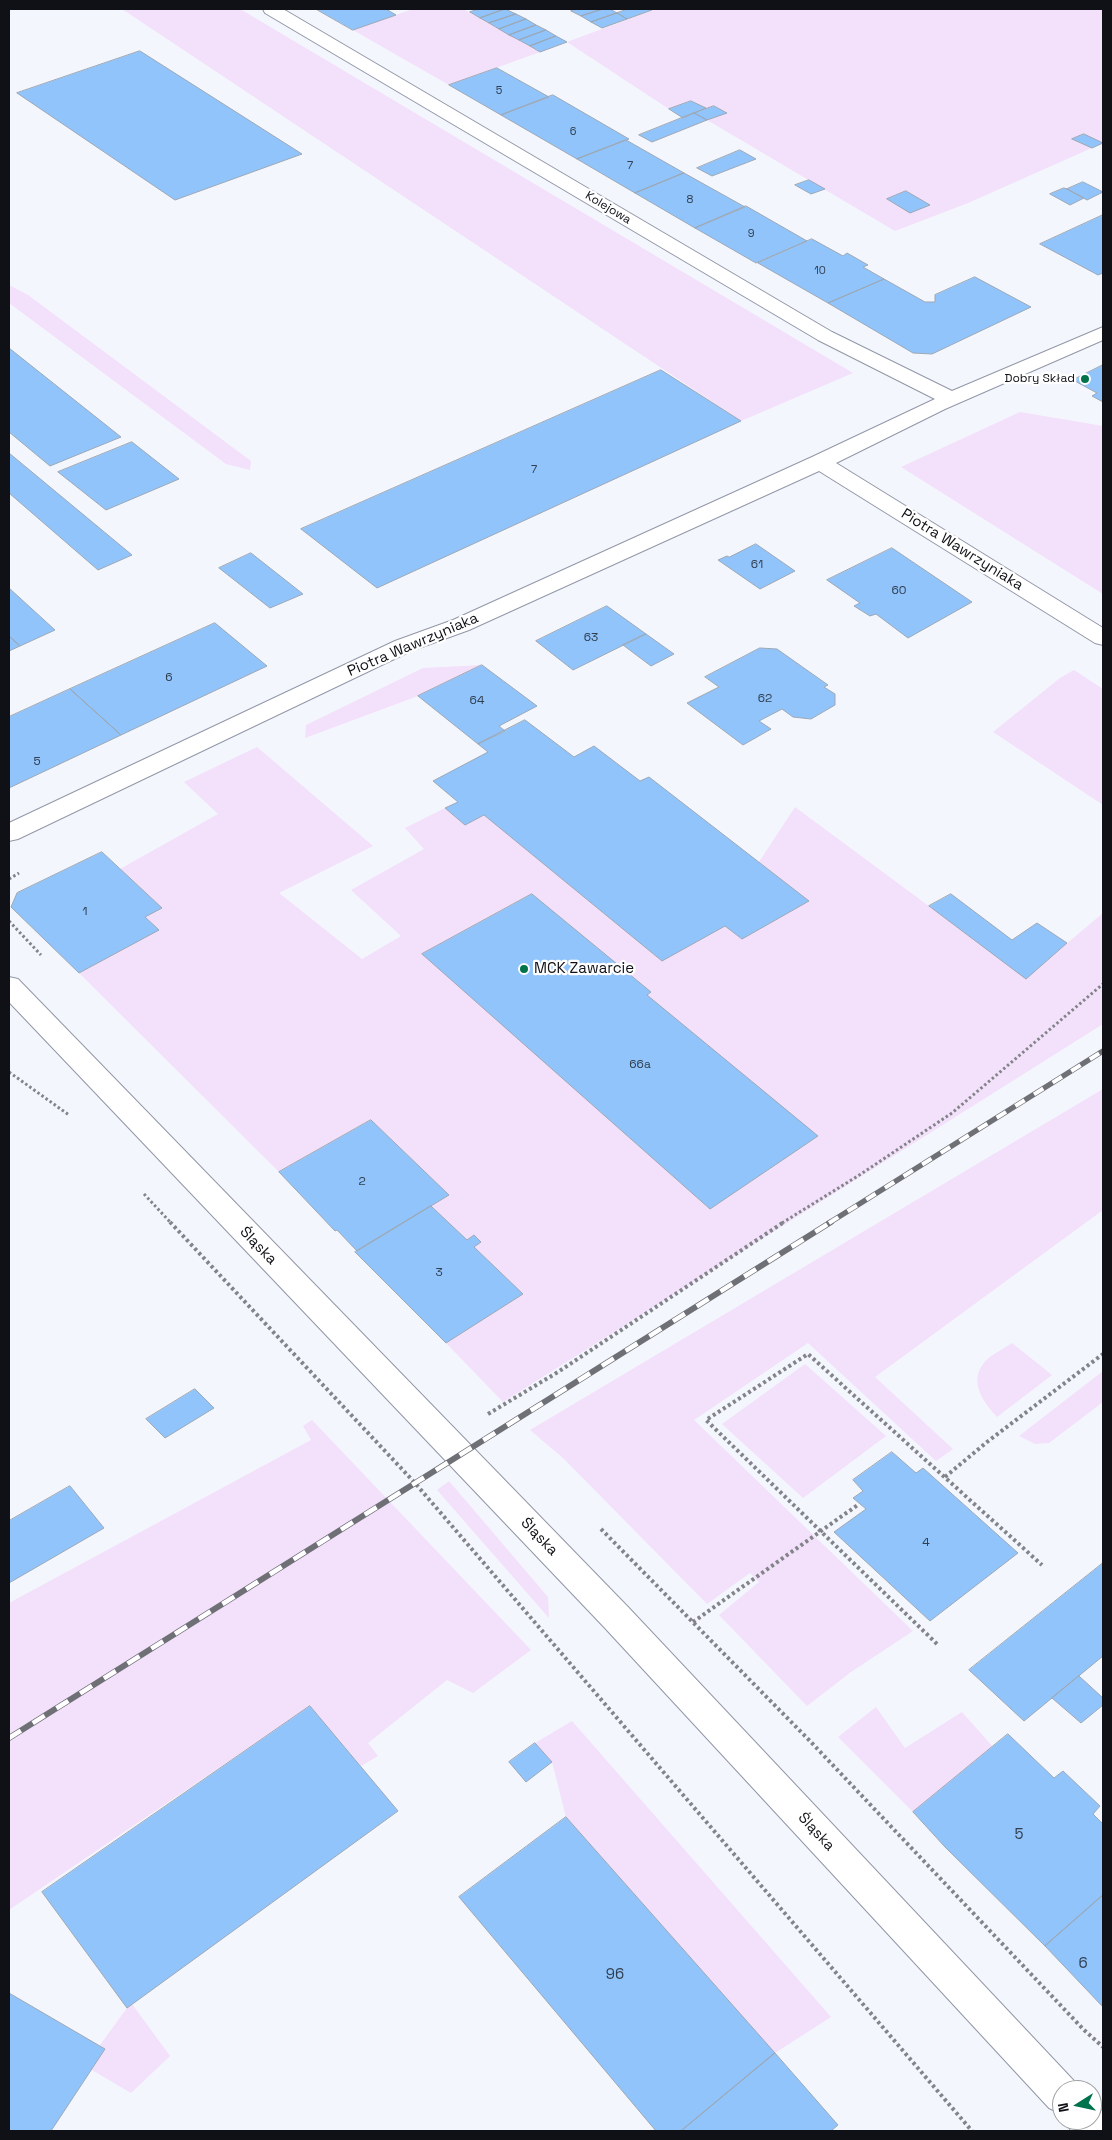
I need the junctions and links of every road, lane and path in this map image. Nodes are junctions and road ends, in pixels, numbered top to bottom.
1 (271, 9) edge
2 (1103, 332) edge
3 (951, 399) junction
4 (820, 462) junction
5 (1103, 638) edge
6 (9, 833) edge
7 (1103, 984) edge
8 (9, 986) edge
9 (9, 1072) edge
10 (71, 1116) dead end
11 (138, 1188) dead end
12 (1103, 1354) edge
13 (488, 1414) dead end
14 (945, 1477) junction
15 (859, 1504) dead end
16 (822, 1531) junction
17 (1042, 1565) dead end
18 (693, 1622) dead end
19 (937, 1644) dead end
20 (1052, 2084) edge
21 (972, 2131) edge

1 - 3 street, Kolejowa
2 - 3 street, Piotra Wawrzyniaka
3 - 4 street, Piotra Wawrzyniaka
4 - 5 street, Piotra Wawrzyniaka
4 - 6 street, Piotra Wawrzyniaka
7 - 13 path
8 - 20 street, Śląska
9 - 10 path
11 - 21 path
12 - 14 path
14 - 16 path
14 - 17 path
15 - 16 path
16 - 18 path
16 - 19 path

